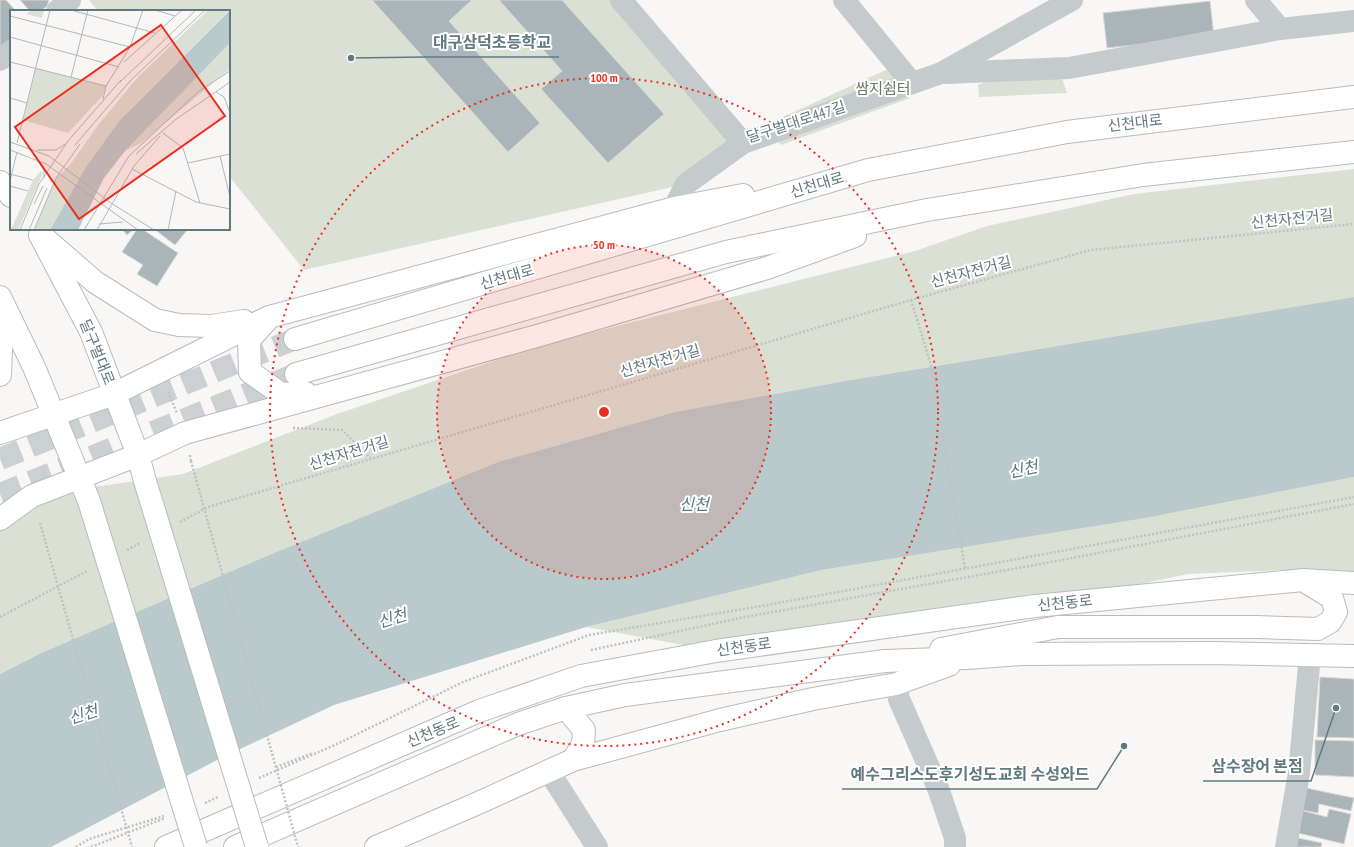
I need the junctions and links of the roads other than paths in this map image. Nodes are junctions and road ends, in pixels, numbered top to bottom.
1 (70, 0) edge
2 (621, 0) edge
3 (844, 0) edge
4 (1256, 0) edge
5 (1064, 2) edge
6 (58, 10) edge
7 (1354, 21) edge
8 (1280, 29) junction
9 (10, 52) edge
10 (0, 60) edge
11 (941, 73) junction
12 (912, 83) junction
13 (1354, 97) edge
14 (743, 143) junction
15 (1354, 152) edge
16 (868, 170) junction
17 (0, 182) edge
18 (10, 195) edge
19 (674, 208) junction
20 (927, 210) junction
21 (39, 233) edge
22 (2, 301) edge
23 (269, 317) junction
24 (295, 339) tunnel mouth
25 (296, 374) tunnel mouth
26 (0, 375) edge
27 (329, 393) junction
28 (114, 394) junction
29 (54, 415) junction
30 (0, 433) edge
31 (138, 455) junction
32 (80, 478) junction
33 (0, 519) edge
34 (1304, 580) junction
35 (1354, 583) edge
36 (1310, 655) junction
37 (1354, 656) edge
38 (967, 658) junction
39 (885, 660) junction
40 (896, 684) junction
41 (566, 708) junction
42 (573, 760) junction
43 (548, 770) junction
44 (166, 847) edge
45 (196, 847) edge
46 (235, 847) edge
47 (257, 847) edge
48 (376, 847) edge
49 (597, 847) edge
50 (955, 847) edge
51 (1286, 847) edge

1 - 6 street
2 - 14 street, 달구벌대로447길
3 - 12 street
4 - 8 street
5 - 11 street, 달구벌대로447길
7 - 8 street
8 - 11 street
9 - 10 street
11 - 12 street, 달구벌대로447길
12 - 14 street, 달구벌대로447길
13 - 16 main road, 신천대로
14 - 19 street
15 - 20 main road
16 - 19 main road
16 - 24 main road, 신천대로
17 - 18 main road
19 - 23 main road
20 - 25 main road
20 - 27 main road
21 - 23 main road
21 - 28 main road, 달구벌대로
22 - 26 main road
22 - 29 main road
23 - 27 main road
23 - 28 main road
27 - 31 main road
28 - 29 main road
28 - 31 main road, 달구벌대로
29 - 30 main road
29 - 32 main road
31 - 32 main road
31 - 47 main road, 달구벌대로, bridge
32 - 33 main road
32 - 45 main road, bridge
34 - 35 main road, 신천동로
34 - 39 main road
34 - 44 main road, 신천동로
36 - 37 main road, 신천동로
36 - 38 main road, 신천동로
36 - 51 street
38 - 39 main road, 신천동로
38 - 40 main road
39 - 41 main road, 신천동로
40 - 42 main road
40 - 50 street
41 - 42 main road
41 - 46 main road, 신천동로
42 - 43 main road
43 - 48 main road
43 - 49 street

